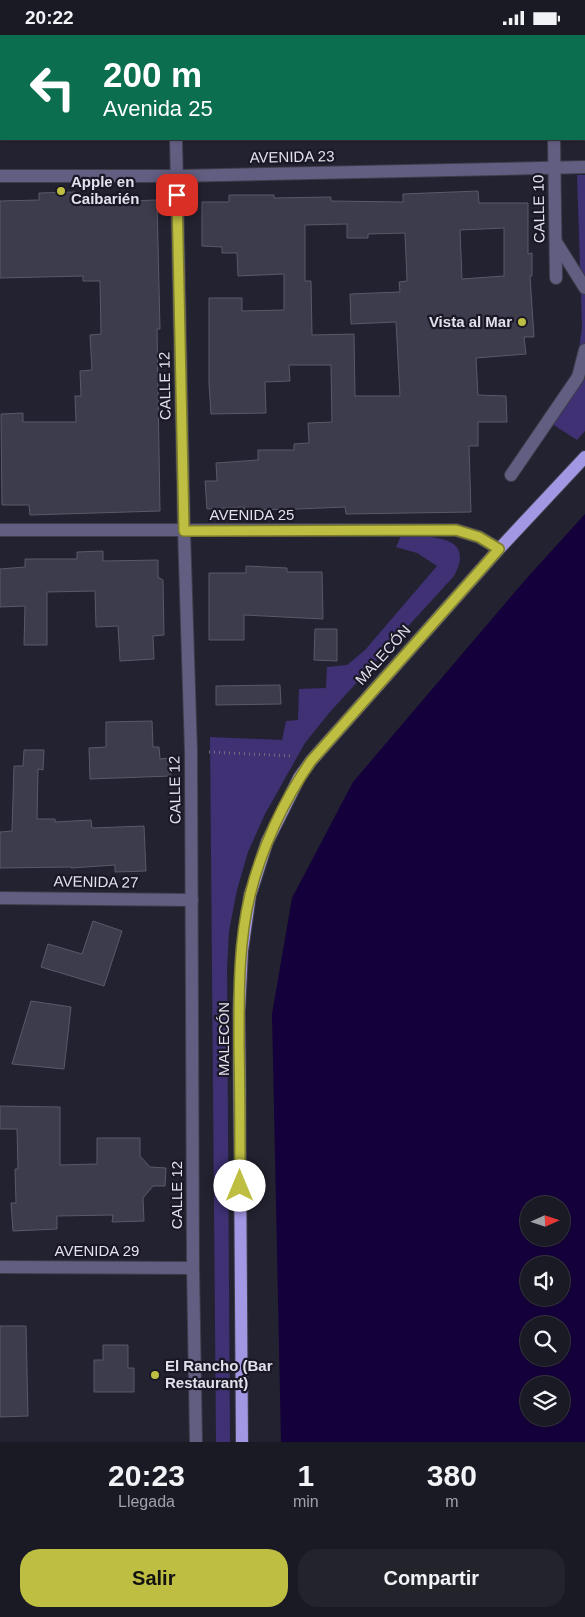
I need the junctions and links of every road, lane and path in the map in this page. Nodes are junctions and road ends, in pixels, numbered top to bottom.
1 (176, 140) edge
2 (554, 140) edge
3 (585, 167) edge
4 (554, 169) junction
5 (0, 176) edge
6 (177, 176) junction
7 (556, 241) junction
8 (556, 278) dead end
9 (585, 288) edge
10 (585, 350) edge
11 (585, 457) edge
12 (511, 475) dead end
13 (0, 530) edge
14 (184, 531) junction
15 (499, 549) junction
16 (191, 751) junction
17 (311, 761) junction
18 (0, 898) edge
19 (192, 899) junction
20 (0, 1267) edge
21 (194, 1268) junction
22 (196, 1442) edge
23 (242, 1442) edge

1 - 6 street, CALLE 12
2 - 4 street, CALLE 10
3 - 4 street, AVENIDA 23
4 - 6 street, AVENIDA 23
4 - 7 street, CALLE 10
5 - 6 street, AVENIDA 23
6 - 14 street, CALLE 12
7 - 8 street, CALLE 10
7 - 9 street
10 - 12 street
11 - 15 main road, MALECÓN
13 - 14 street, AVENIDA 25
14 - 15 street, AVENIDA 25
14 - 16 street, CALLE 12
15 - 17 main road, MALECÓN
16 - 17 path
16 - 19 street, CALLE 12
17 - 23 main road, MALECÓN
18 - 19 street, AVENIDA 27
19 - 21 street, CALLE 12
20 - 21 street, AVENIDA 29
21 - 22 street, CALLE 12

